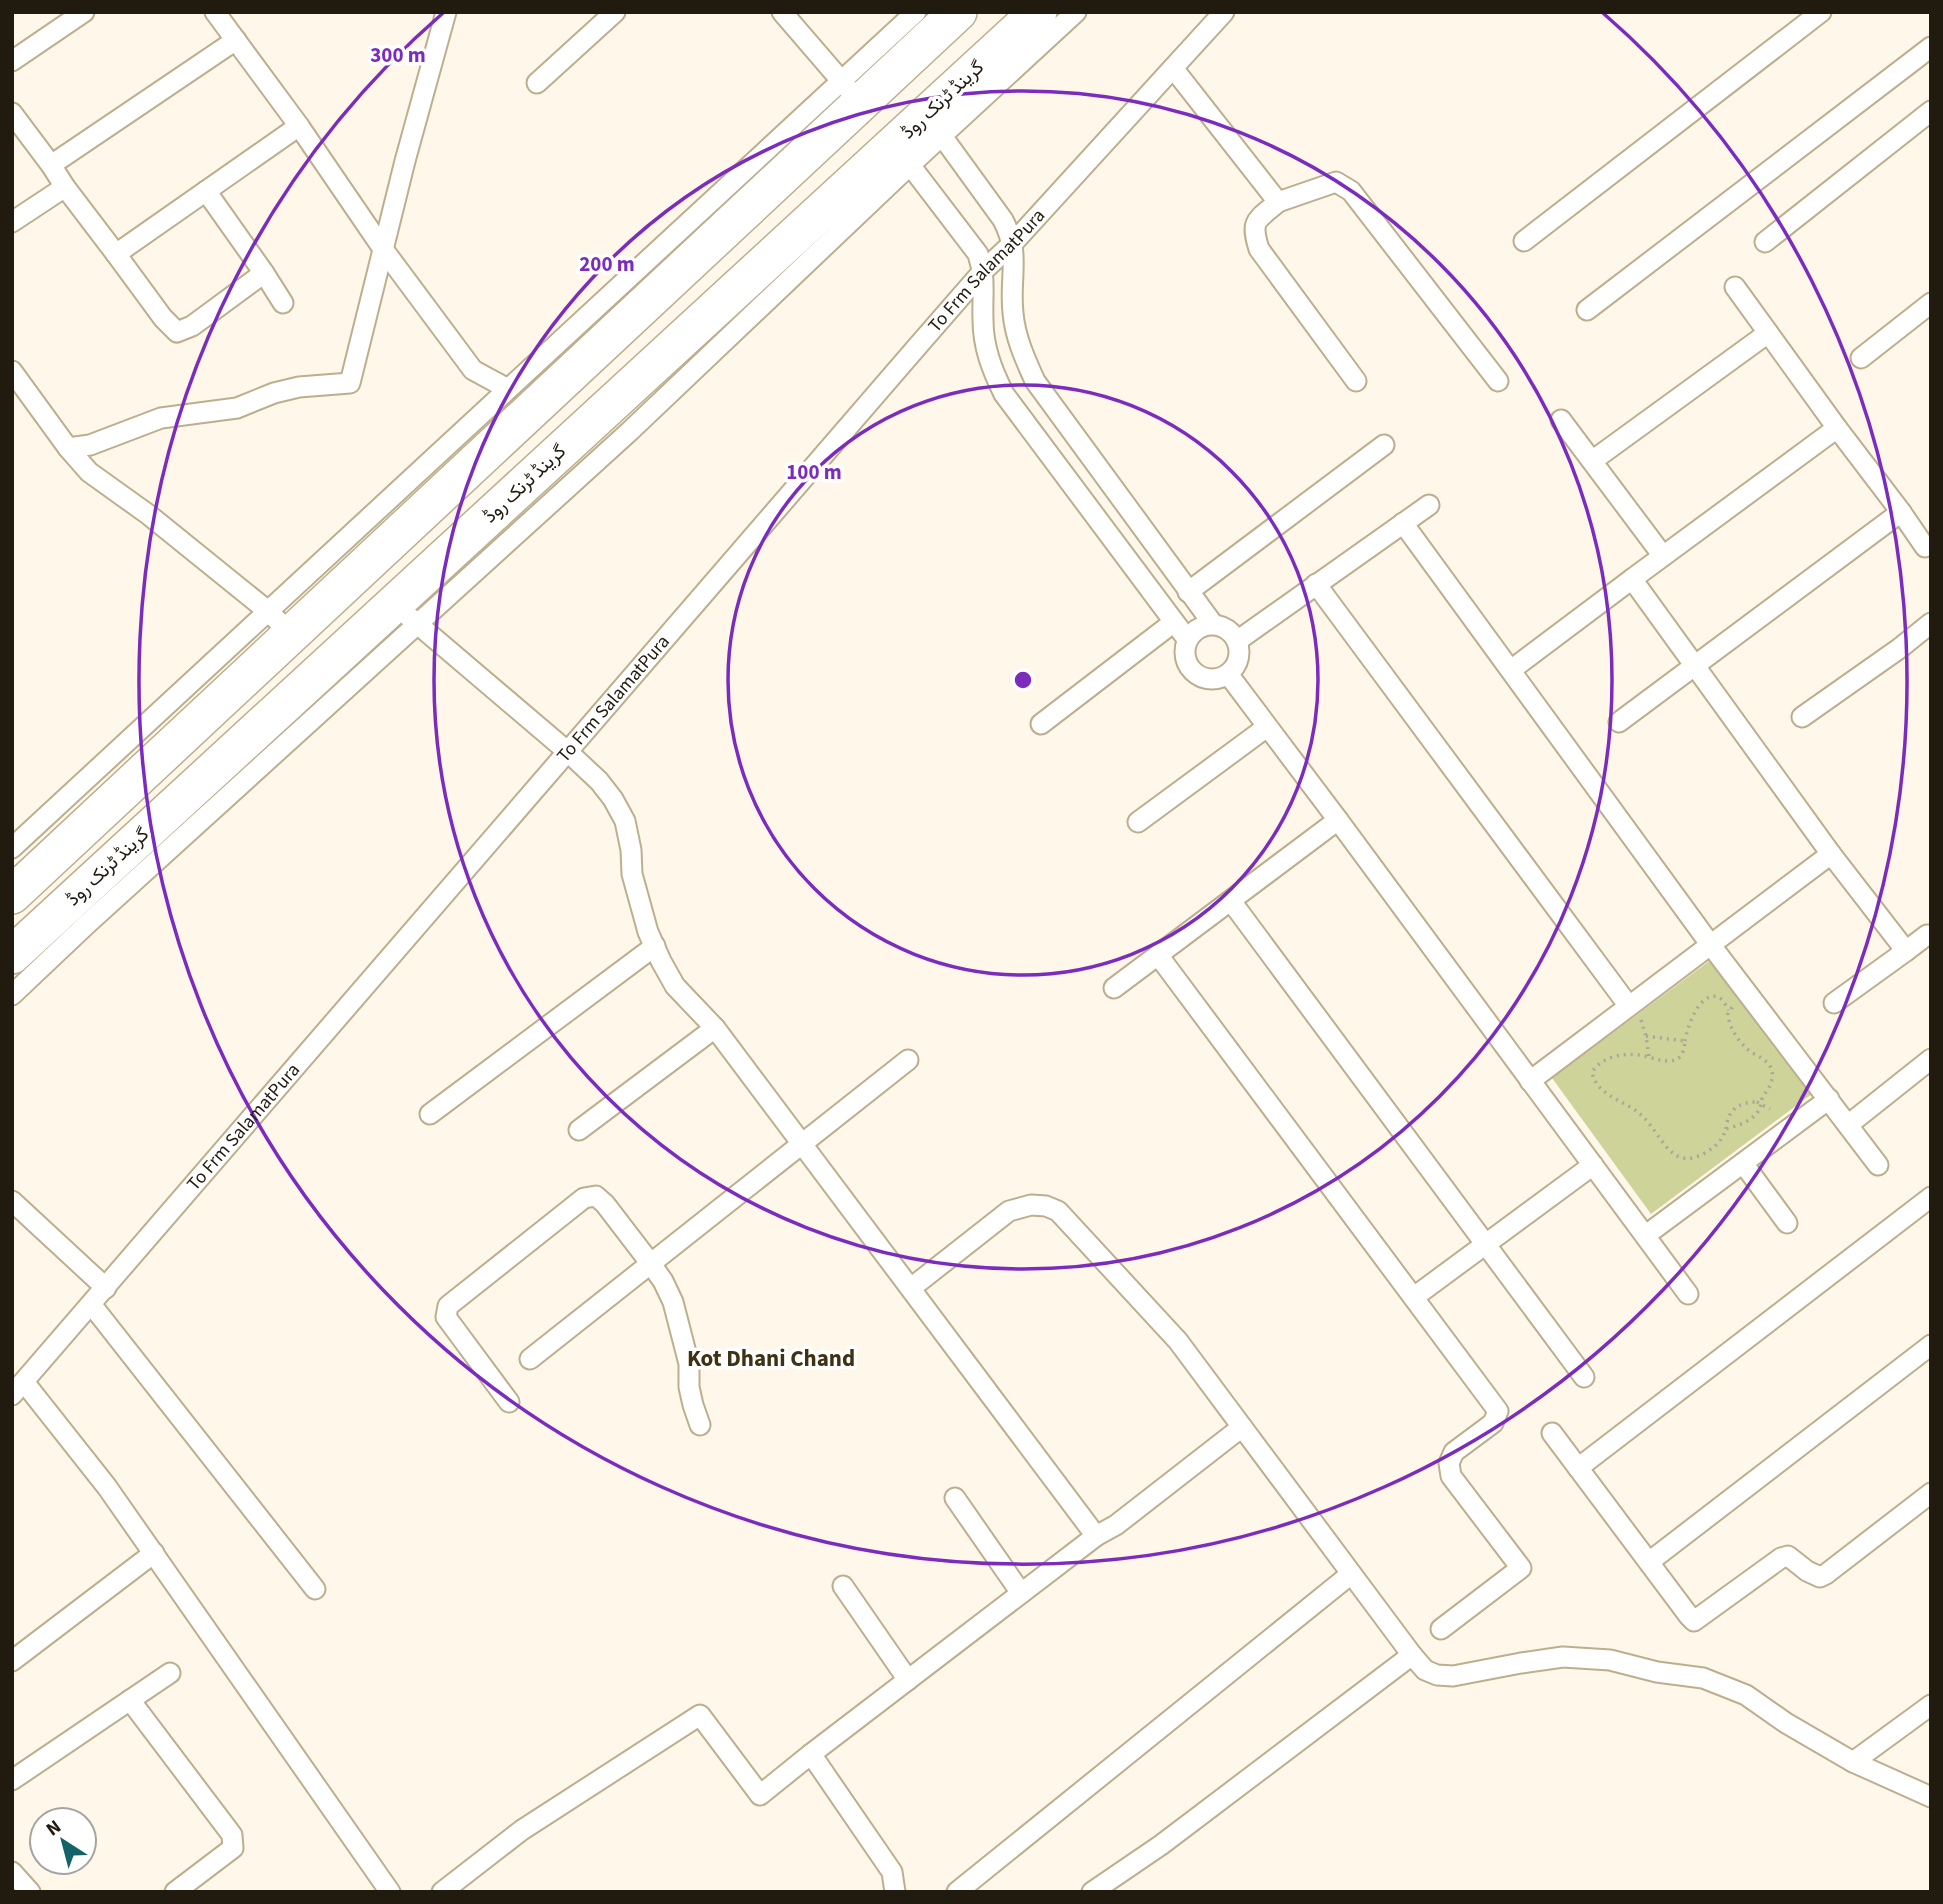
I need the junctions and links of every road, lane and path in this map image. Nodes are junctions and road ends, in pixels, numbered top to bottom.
1 (84, 12) edge
2 (215, 12) edge
3 (446, 12) edge
4 (615, 12) edge
5 (782, 12) edge
6 (916, 12) edge
7 (958, 12) edge
8 (1038, 12) edge
9 (1076, 12) edge
10 (1224, 12) edge
11 (1821, 12) edge
12 (236, 40) junction
13 (1931, 47) edge
14 (12, 61) edge
15 (1173, 68) junction
16 (537, 83) dead end
17 (851, 92) junction
18 (1931, 111) edge
19 (12, 113) edge
20 (299, 126) junction
21 (942, 136) junction
22 (911, 165) junction
23 (51, 166) junction
24 (65, 187) junction
25 (205, 191) junction
26 (1278, 202) junction
27 (12, 222) edge
28 (1524, 240) dead end
29 (1765, 242) dead end
30 (1013, 243) junction
31 (383, 249) junction
32 (116, 254) junction
33 (984, 271) junction
34 (264, 273) junction
35 (1735, 288) dead end
36 (283, 303) dead end
37 (1931, 303) edge
38 (1587, 310) dead end
39 (624, 323) junction
40 (1768, 333) junction
41 (1861, 358) dead end
42 (661, 360) junction
43 (561, 361) junction
44 (12, 372) edge
45 (1356, 381) dead end
46 (1498, 381) dead end
47 (508, 389) junction
48 (619, 420) junction
49 (1562, 420) dead end
50 (1837, 428) junction
51 (1384, 445) dead end
52 (68, 448) junction
53 (1592, 461) junction
54 (1429, 505) dead end
55 (1901, 512) junction
56 (1403, 523) junction
57 (1926, 547) dead end
58 (1662, 556) junction
59 (1632, 579) junction
60 (1316, 584) junction
61 (1188, 592) junction
62 (406, 614) junction
63 (1174, 622) junction
64 (280, 623) junction
65 (1931, 623) edge
66 (1213, 624) junction
67 (1187, 639) junction
68 (1237, 641) junction
69 (1694, 666) junction
70 (1511, 670) junction
71 (1228, 674) junction
72 (1802, 717) dead end
73 (1619, 722) dead end
74 (1041, 724) dead end
75 (1267, 727) junction
76 (568, 752) junction
77 (1338, 820) junction
78 (1138, 822) dead end
79 (12, 848) edge
80 (1831, 854) junction
81 (12, 895) edge
82 (1231, 901) junction
83 (77, 914) junction
84 (1927, 935) dead end
85 (1710, 944) junction
86 (655, 946) junction
87 (1906, 951) junction
88 (12, 955) edge
89 (1158, 955) junction
90 (1114, 988) dead end
91 (1747, 993) junction
92 (12, 995) edge
93 (1834, 1003) dead end
94 (1628, 1005) junction
95 (1730, 1010) junction
96 (715, 1028) junction
97 (1646, 1036) junction
98 (1685, 1041) junction
99 (1648, 1057) junction
100 (1931, 1059) edge
101 (908, 1060) dead end
102 (1530, 1081) junction
103 (1829, 1099) junction
104 (1770, 1109) dead end
105 (430, 1114) dead end
106 (1848, 1125) junction
107 (1726, 1129) junction
108 (579, 1130) dead end
109 (802, 1144) junction
110 (1743, 1163) junction
111 (1593, 1165) junction
112 (1878, 1165) dead end
113 (1931, 1196) edge
114 (12, 1201) edge
115 (1787, 1223) dead end
116 (1646, 1235) junction
117 (1486, 1243) junction
118 (651, 1264) junction
119 (106, 1287) junction
120 (911, 1288) junction
121 (1688, 1294) dead end
122 (1414, 1297) junction
123 (91, 1304) junction
124 (1931, 1345) edge
125 (530, 1359) dead end
126 (1584, 1377) dead end
127 (18, 1388) edge
128 (509, 1402) dead end
129 (700, 1425) dead end
130 (1242, 1427) junction
131 (1552, 1433) dead end
132 (1578, 1468) junction
133 (1931, 1493) edge
134 (955, 1498) dead end
135 (1096, 1536) junction
136 (154, 1553) junction
137 (1649, 1562) junction
138 (1351, 1574) junction
139 (843, 1586) dead end
140 (315, 1589) dead end
141 (1021, 1593) junction
142 (1441, 1629) dead end
143 (1412, 1655) junction
144 (12, 1661) edge
145 (170, 1673) dead end
146 (908, 1680) junction
147 (130, 1700) junction
148 (1931, 1705) edge
149 (811, 1754) junction
150 (1853, 1762) junction
151 (12, 1780) edge
152 (1931, 1797) edge
153 (175, 1892) edge
154 (390, 1892) edge
155 (442, 1892) edge
156 (895, 1892) edge
157 (957, 1892) edge
158 (1092, 1892) edge

1 - 14 street
2 - 12 street
3 - 31 street
4 - 16 street
5 - 17 street
6 - 17 street
7 - 17 highway
8 - 42 highway, گرینڈ ٹرنک روڈ
9 - 21 street
10 - 15 street, To Frm SalamatPura
11 - 28 street
12 - 20 street
12 - 23 street
13 - 38 street
15 - 26 street
15 - 30 street, To Frm SalamatPura
17 - 39 highway
17 - 43 street
18 - 29 street
19 - 23 street
20 - 25 street
20 - 31 street
21 - 22 street
21 - 30 street
22 - 33 street
22 - 48 street
23 - 24 street
24 - 27 street
24 - 32 street
25 - 32 street
25 - 34 street
26 - 45 street
26 - 46 street
30 - 33 street, To Frm SalamatPura
30 - 61 street
31 - 47 street
31 - 52 street
32 - 34 street
33 - 63 street
33 - 76 street, To Frm SalamatPura
34 - 36 street
35 - 40 street
37 - 41 street
39 - 42 highway
39 - 43 highway
40 - 50 street
40 - 53 street
42 - 48 highway, گرینڈ ٹرنک روڈ
43 - 47 street
43 - 64 highway
44 - 52 street
47 - 64 street
48 - 62 highway, گرینڈ ٹرنک روڈ
49 - 53 street
50 - 55 street
50 - 58 street
51 - 61 street
52 - 64 street
53 - 58 street
54 - 56 street
55 - 57 street
55 - 69 street
56 - 60 street
56 - 70 street
58 - 59 street
59 - 69 street
59 - 70 street
60 - 68 street
60 - 94 street
61 - 66 street
62 - 76 street
62 - 83 highway, گرینڈ ٹرنک روڈ
63 - 67 street
63 - 74 street
64 - 79 street
64 - 81 highway
65 - 72 street
66 - 67 street
66 - 68 street
67 - 71 street
68 - 71 street
69 - 73 street
69 - 80 street
70 - 85 street
71 - 75 street
75 - 77 street
75 - 78 street
76 - 86 street
76 - 119 street, To Frm SalamatPura
77 - 82 street
77 - 102 street
80 - 85 street
80 - 87 street
82 - 89 street
82 - 117 street
83 - 88 highway, گرینڈ ٹرنک روڈ
83 - 92 street
84 - 87 street
85 - 91 street
85 - 94 street
86 - 96 street
86 - 105 street
87 - 93 street
89 - 90 street
89 - 122 street
91 - 95 path
91 - 103 street
94 - 97 path
94 - 102 street
95 - 98 path
95 - 107 path
96 - 108 street
96 - 109 street
97 - 98 path
97 - 99 path
98 - 99 path
99 - 107 path
100 - 106 street
101 - 109 street
102 - 111 street
103 - 106 street
103 - 110 street
104 - 107 path, bridge
106 - 112 street
109 - 118 street
109 - 120 street
110 - 115 street
110 - 116 street
111 - 116 street
111 - 117 street
113 - 132 street
114 - 119 street
116 - 121 street
117 - 122 street
117 - 126 street
118 - 125 street
118 - 128 street
118 - 129 street
119 - 123 street, To Frm SalamatPura
120 - 130 street
120 - 135 street
122 - 142 street
123 - 127 street, To Frm SalamatPura
123 - 140 street
124 - 137 street
127 - 136 street
130 - 135 street
130 - 138 street
131 - 132 street
132 - 137 street
133 - 137 street
134 - 141 street
135 - 141 street
136 - 144 street
136 - 154 street
138 - 143 street
138 - 157 street
139 - 146 street
141 - 146 street
143 - 150 street
143 - 158 street
145 - 147 street
146 - 149 street
147 - 151 street
147 - 153 street
148 - 150 street
149 - 155 street
149 - 156 street
150 - 152 street

